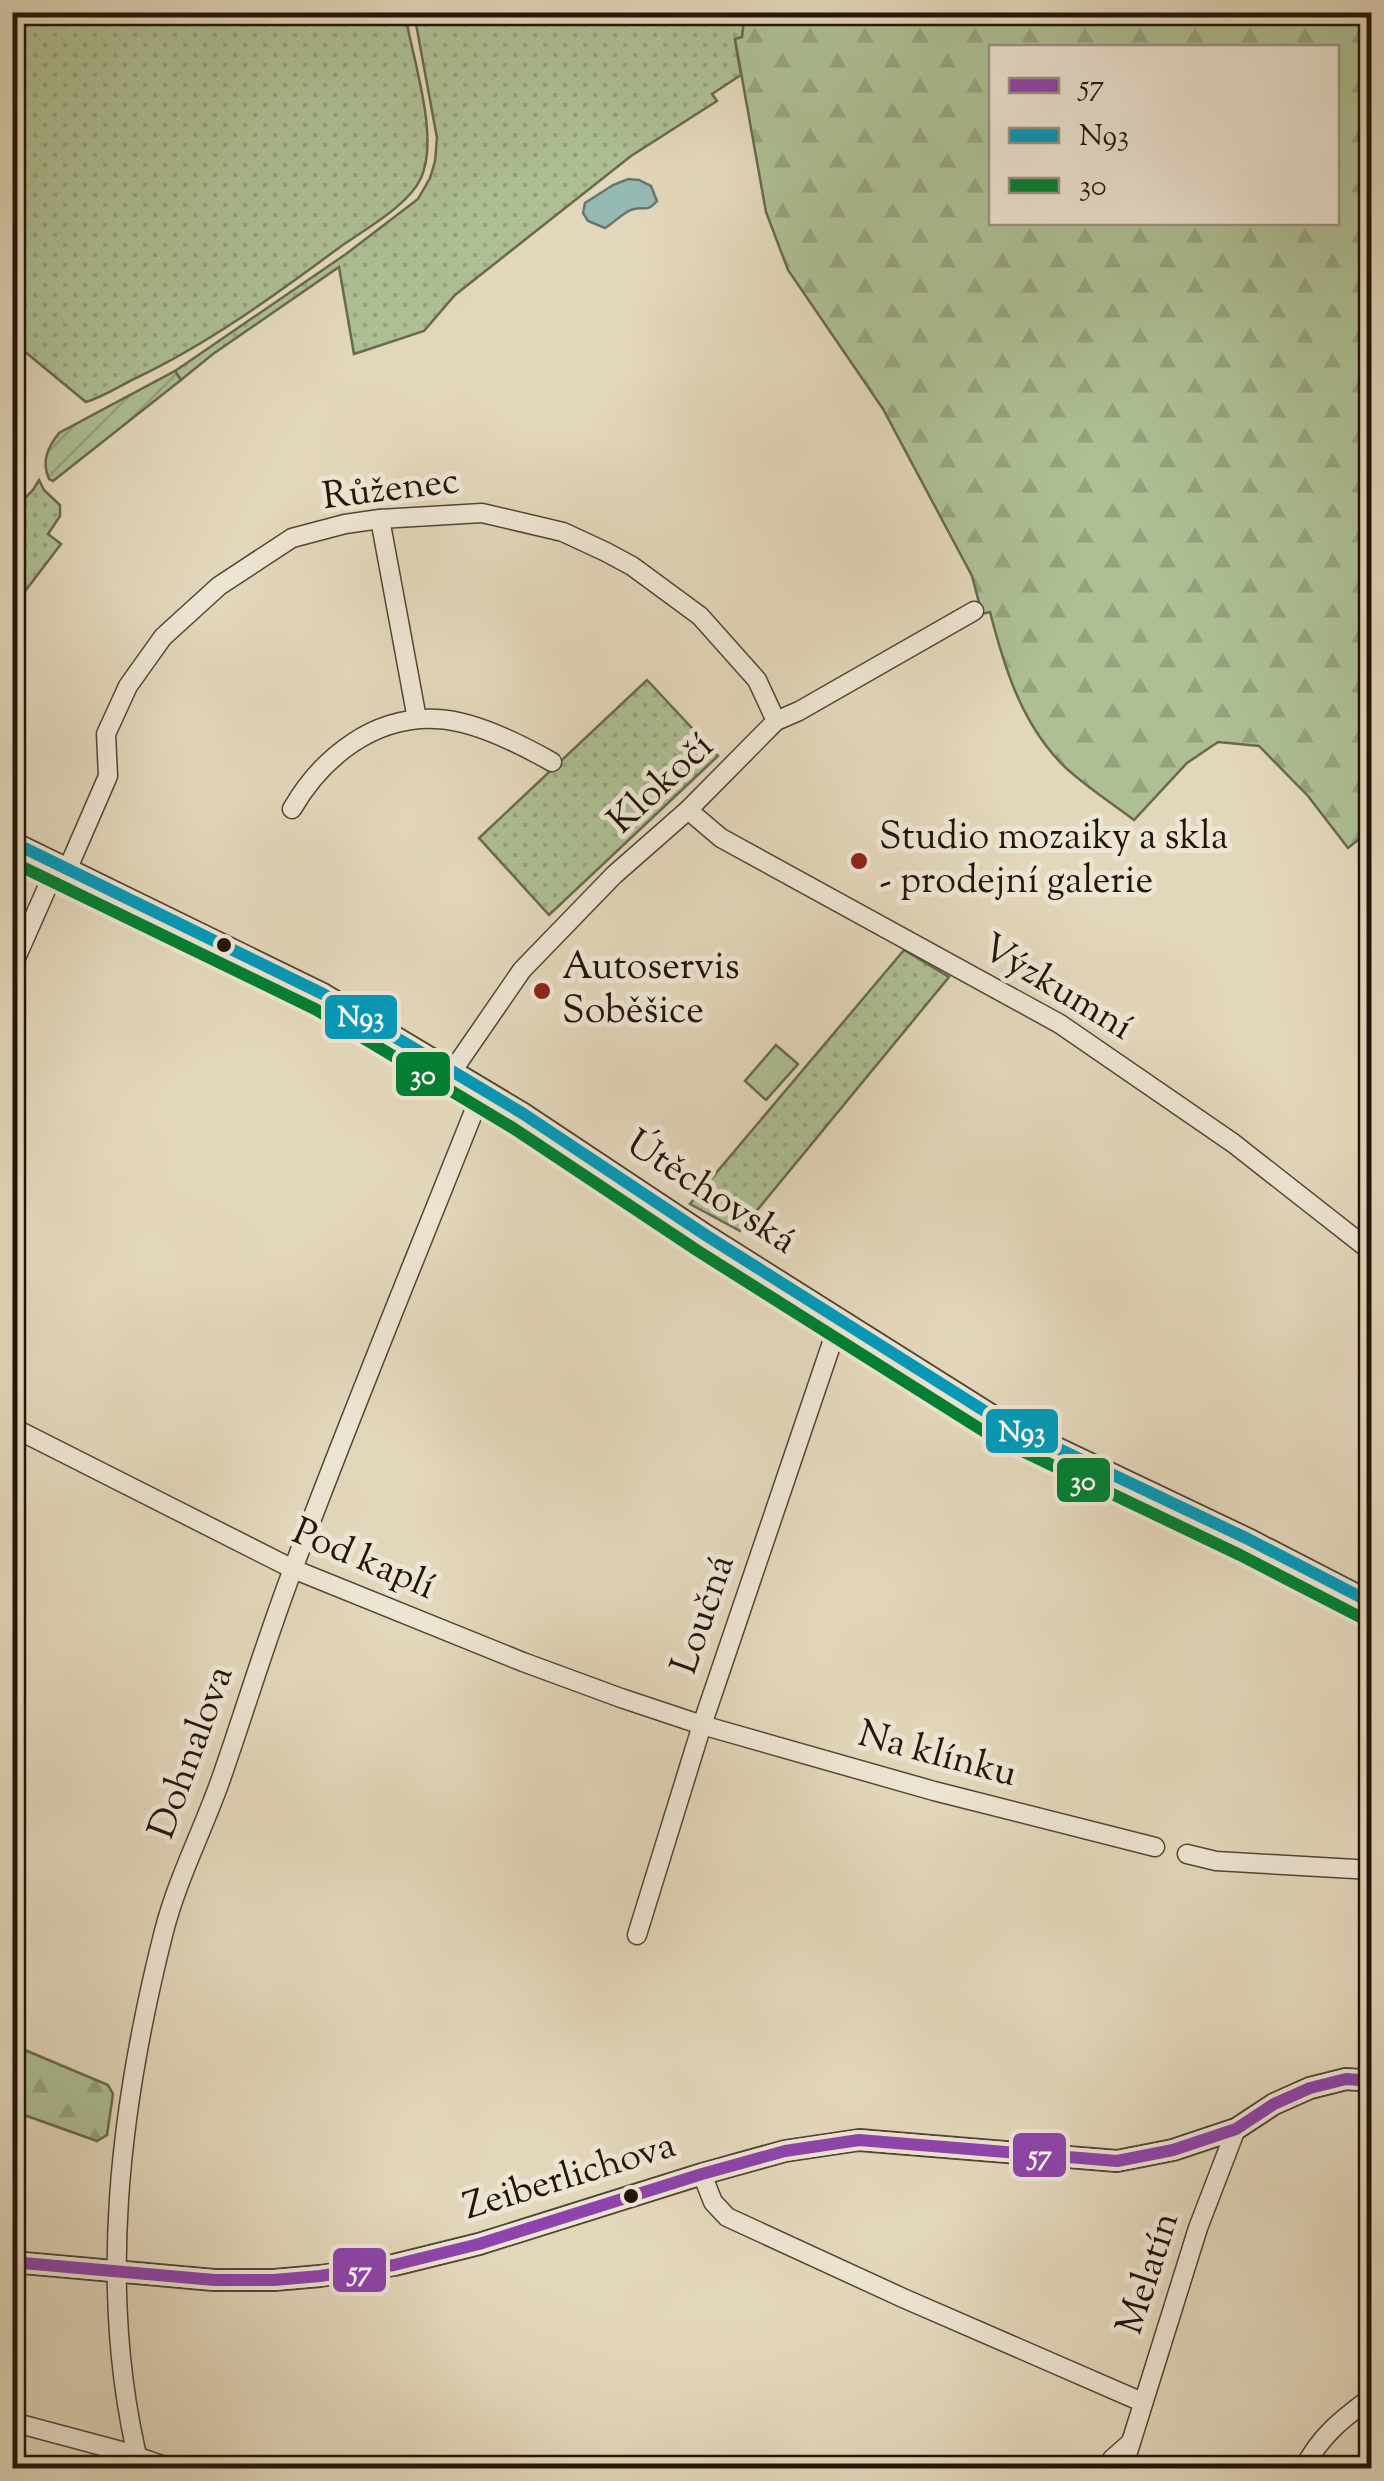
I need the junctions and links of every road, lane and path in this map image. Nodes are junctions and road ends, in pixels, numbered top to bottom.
1 (380, 519) junction
2 (974, 612) dead end
3 (418, 719) junction
4 (776, 721) junction
5 (552, 762) dead end
6 (292, 809) dead end
7 (688, 810) junction
8 (12, 842) edge
9 (63, 865) junction
10 (12, 967) edge
11 (451, 1073) junction
12 (482, 1092) junction
13 (1372, 1252) edge
14 (840, 1319) junction
15 (12, 1427) edge
16 (293, 1569) junction
17 (1372, 1603) edge
18 (702, 1725) junction
19 (1156, 1847) dead end
20 (1187, 1854) dead end
21 (1372, 1870) edge
22 (637, 1935) dead end
23 (1372, 2082) edge
24 (1236, 2129) junction
25 (702, 2174) junction
26 (12, 2262) edge
27 (115, 2271) junction
28 (1372, 2397) edge
29 (1142, 2402) junction
30 (20, 2424) dead end
31 (1132, 2442) junction
32 (138, 2462) edge
33 (170, 2468) edge
34 (1108, 2468) edge
35 (1123, 2468) edge
36 (1304, 2468) edge

1 - 3 street
1 - 4 street, Růženec
1 - 9 street, Růženec
2 - 4 street, Klokočí
3 - 5 street
3 - 6 street
4 - 7 street, Klokočí
7 - 11 street, Klokočí
7 - 13 street, Výzkumní
8 - 9 street, Útěchovská
9 - 10 street, Růženec
9 - 11 street, Útěchovská
11 - 12 street, Útěchovská
12 - 14 street, Útěchovská
12 - 16 street, Dohnalova
14 - 17 street, Útěchovská
14 - 18 street, Loučná
15 - 16 street, Pod kaplí
16 - 18 street, Pod kaplí
16 - 27 street, Dohnalova
18 - 19 street, Na klínku
18 - 22 street, Loučná
20 - 21 street
23 - 24 street, Zeiberlichova
24 - 25 street, Zeiberlichova
24 - 29 street, Melatín
25 - 27 street, Zeiberlichova
25 - 29 street
26 - 27 street, Zeiberlichova
27 - 32 street, Dohnalova
28 - 36 street
29 - 31 street, Melatín
30 - 32 street
31 - 34 street, Melatín
31 - 35 street, Melatín
32 - 33 street

